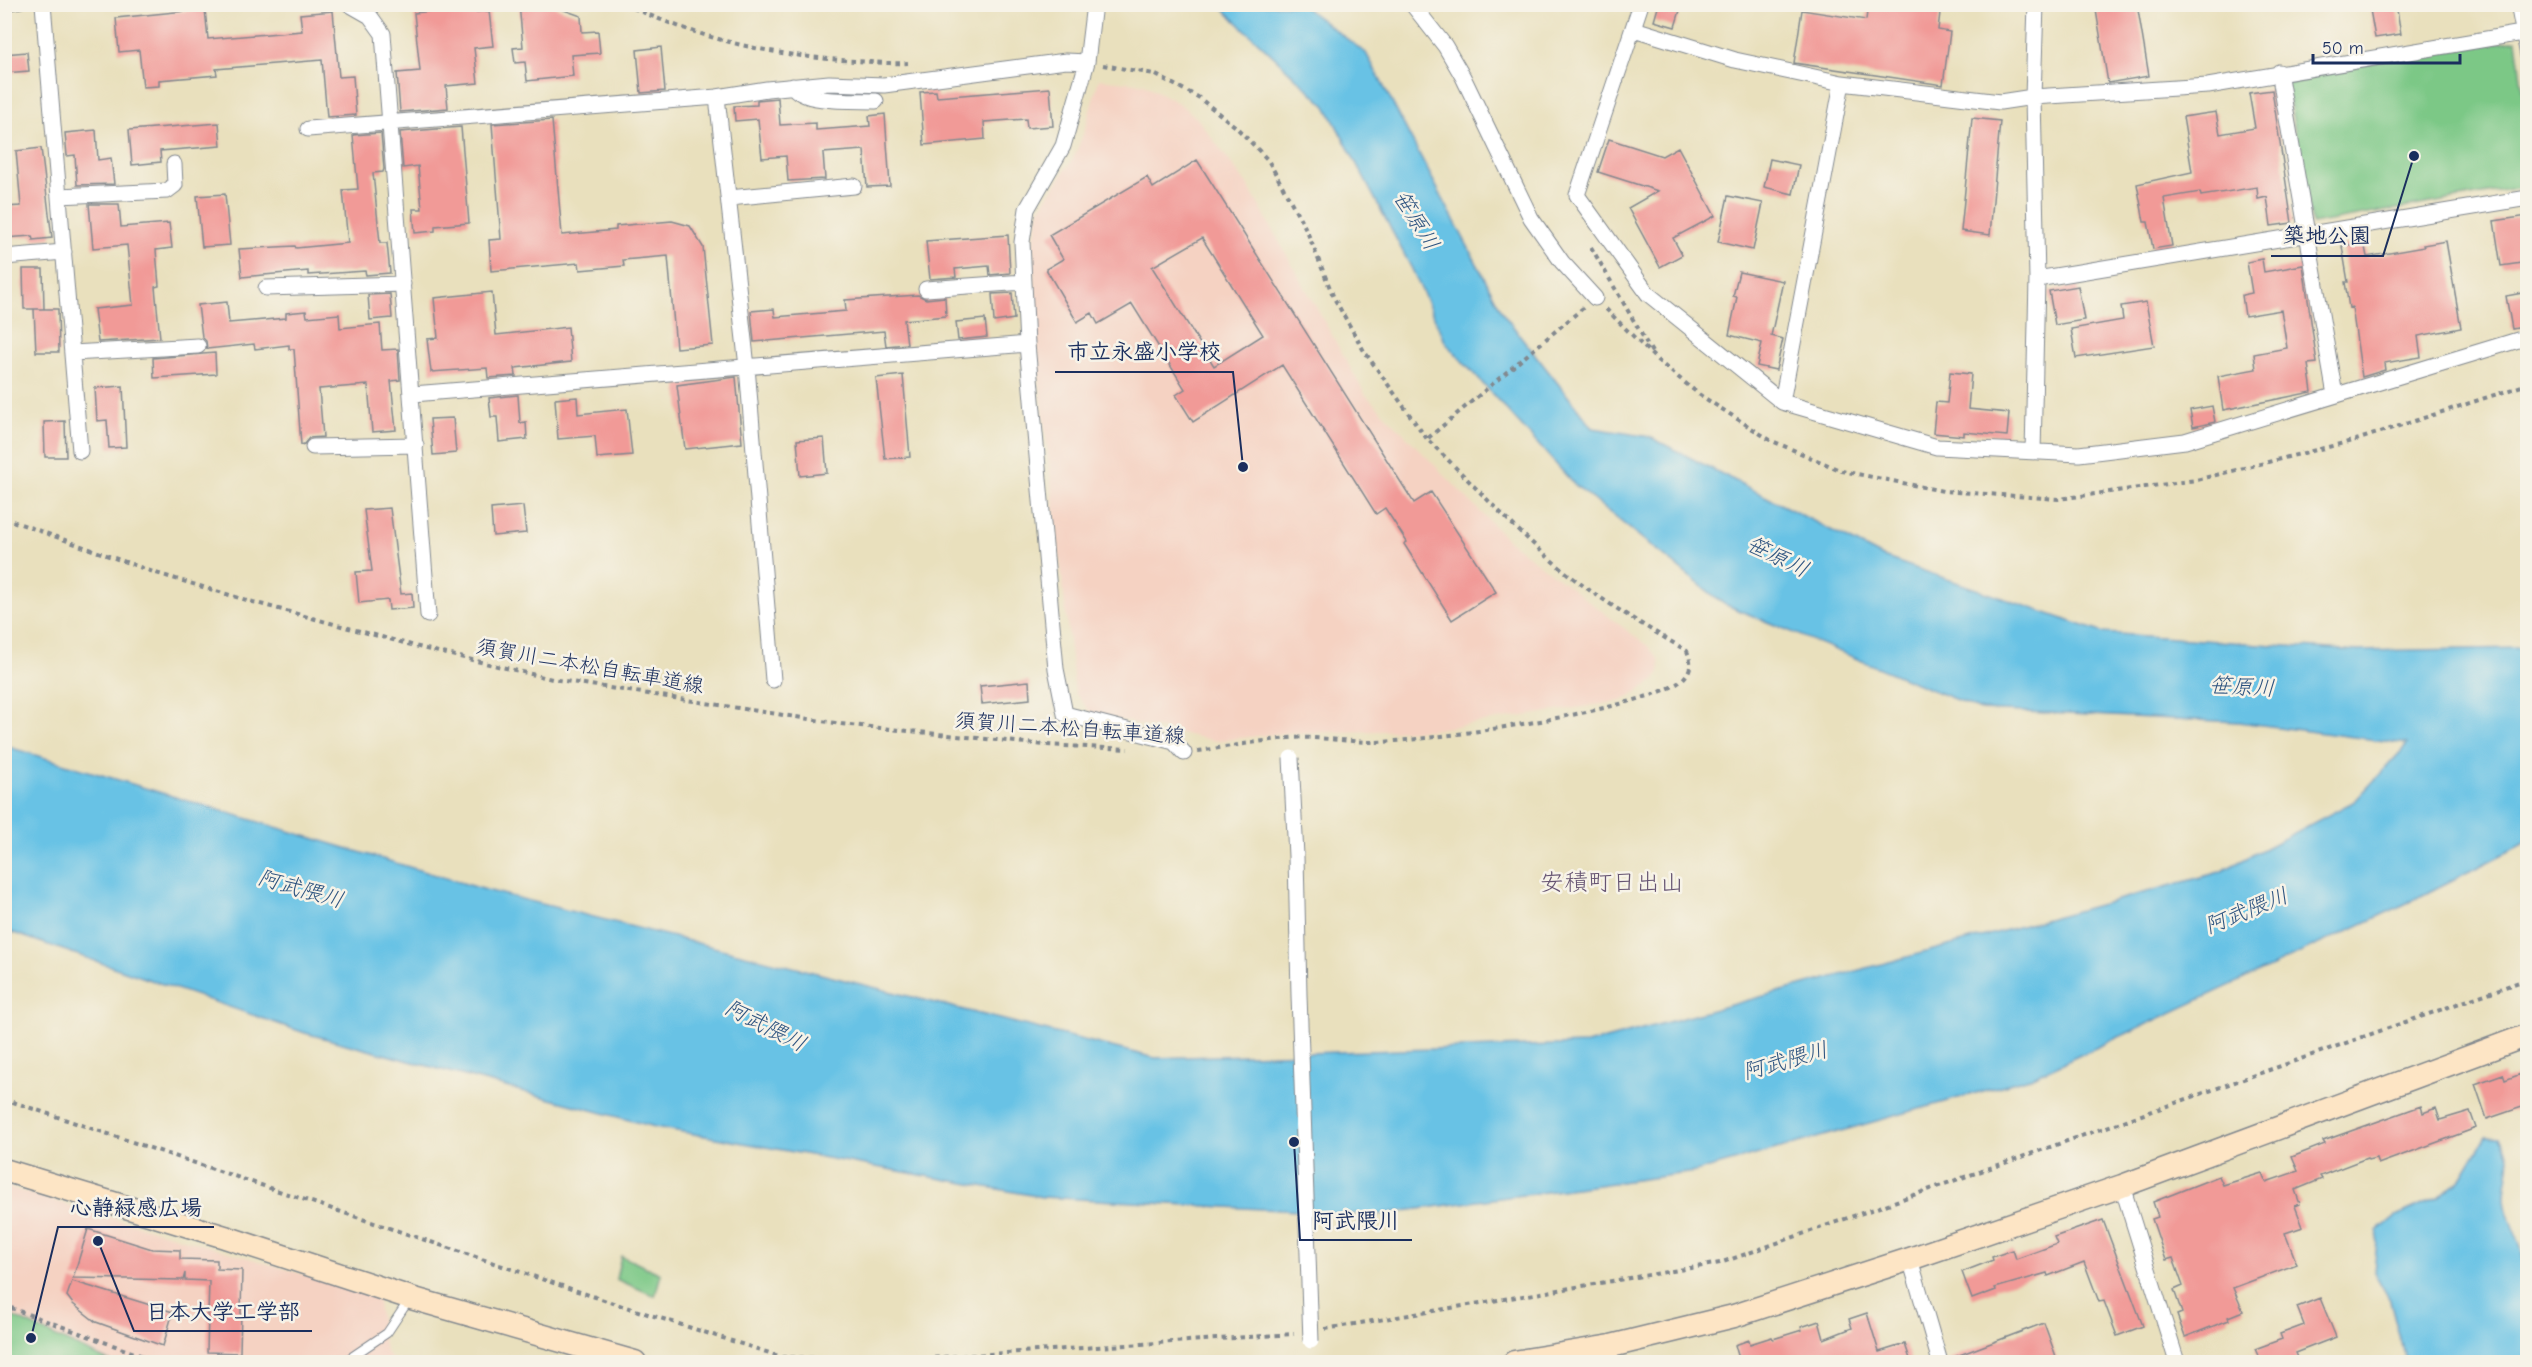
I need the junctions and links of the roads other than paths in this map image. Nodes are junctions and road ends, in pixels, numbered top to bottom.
1 (43, 4) edge
2 (349, 4) edge
3 (1095, 4) edge
4 (1412, 4) edge
5 (1641, 4) edge
6 (2036, 4) edge
7 (2518, 4) edge
8 (1634, 29) junction
9 (2525, 32) edge
10 (1087, 56) junction
11 (2528, 56) edge
12 (2279, 72) junction
13 (1842, 83) junction
14 (793, 86) junction
15 (717, 97) junction
16 (2033, 98) junction
17 (876, 101) dead end
18 (390, 121) junction
19 (308, 129) dead end
20 (174, 164) dead end
21 (855, 186) dead end
22 (59, 196) junction
23 (729, 198) junction
24 (2528, 198) edge
25 (2306, 235) junction
26 (64, 252) junction
27 (4, 257) edge
28 (2037, 279) junction
29 (1024, 282) junction
30 (404, 284) junction
31 (266, 288) dead end
32 (926, 289) dead end
33 (1591, 301) road end
34 (2528, 337) edge
35 (1027, 344) junction
36 (198, 346) dead end
37 (72, 353) junction
38 (747, 367) junction
39 (413, 394) junction
40 (2335, 395) junction
41 (1782, 402) junction
42 (416, 445) junction
43 (313, 447) dead end
44 (80, 451) dead end
45 (2033, 452) junction
46 (428, 615) dead end
47 (773, 680) dead end
48 (1185, 753) road end
49 (1291, 758) dead end
50 (2528, 1035) edge
51 (4, 1170) edge
52 (2122, 1186) junction
53 (1910, 1259) junction
54 (411, 1298) junction
55 (1305, 1337) road end
56 (608, 1359) edge
57 (344, 1362) edge
58 (635, 1362) edge
59 (1514, 1362) edge
60 (1940, 1362) edge
61 (2177, 1362) edge

1 - 22 street
2 - 18 street
3 - 10 street
4 - 33 street
5 - 8 street
6 - 16 street
7 - 9 street
8 - 13 street
8 - 41 street
9 - 11 street
9 - 12 street
10 - 14 street
10 - 29 street
12 - 16 street
12 - 25 street
13 - 16 street
13 - 41 street
14 - 15 street
14 - 17 street
15 - 18 street
15 - 23 street
16 - 28 street
18 - 19 street
18 - 30 street
20 - 22 street
21 - 23 street
22 - 26 street
23 - 38 street
24 - 25 street
25 - 28 street
25 - 40 street
26 - 27 street
26 - 37 street
28 - 45 street
29 - 32 street
29 - 35 street
30 - 31 street
30 - 39 street
34 - 40 street
35 - 38 street
35 - 48 street
36 - 37 street
37 - 44 street
38 - 39 street
38 - 47 street
39 - 42 street
40 - 45 street
41 - 45 street
42 - 43 street
42 - 46 street
49 - 55 street, bridge
50 - 52 street
51 - 54 street
52 - 53 street
52 - 61 street
53 - 59 street
53 - 60 street
54 - 56 street
54 - 57 lane
56 - 58 street

